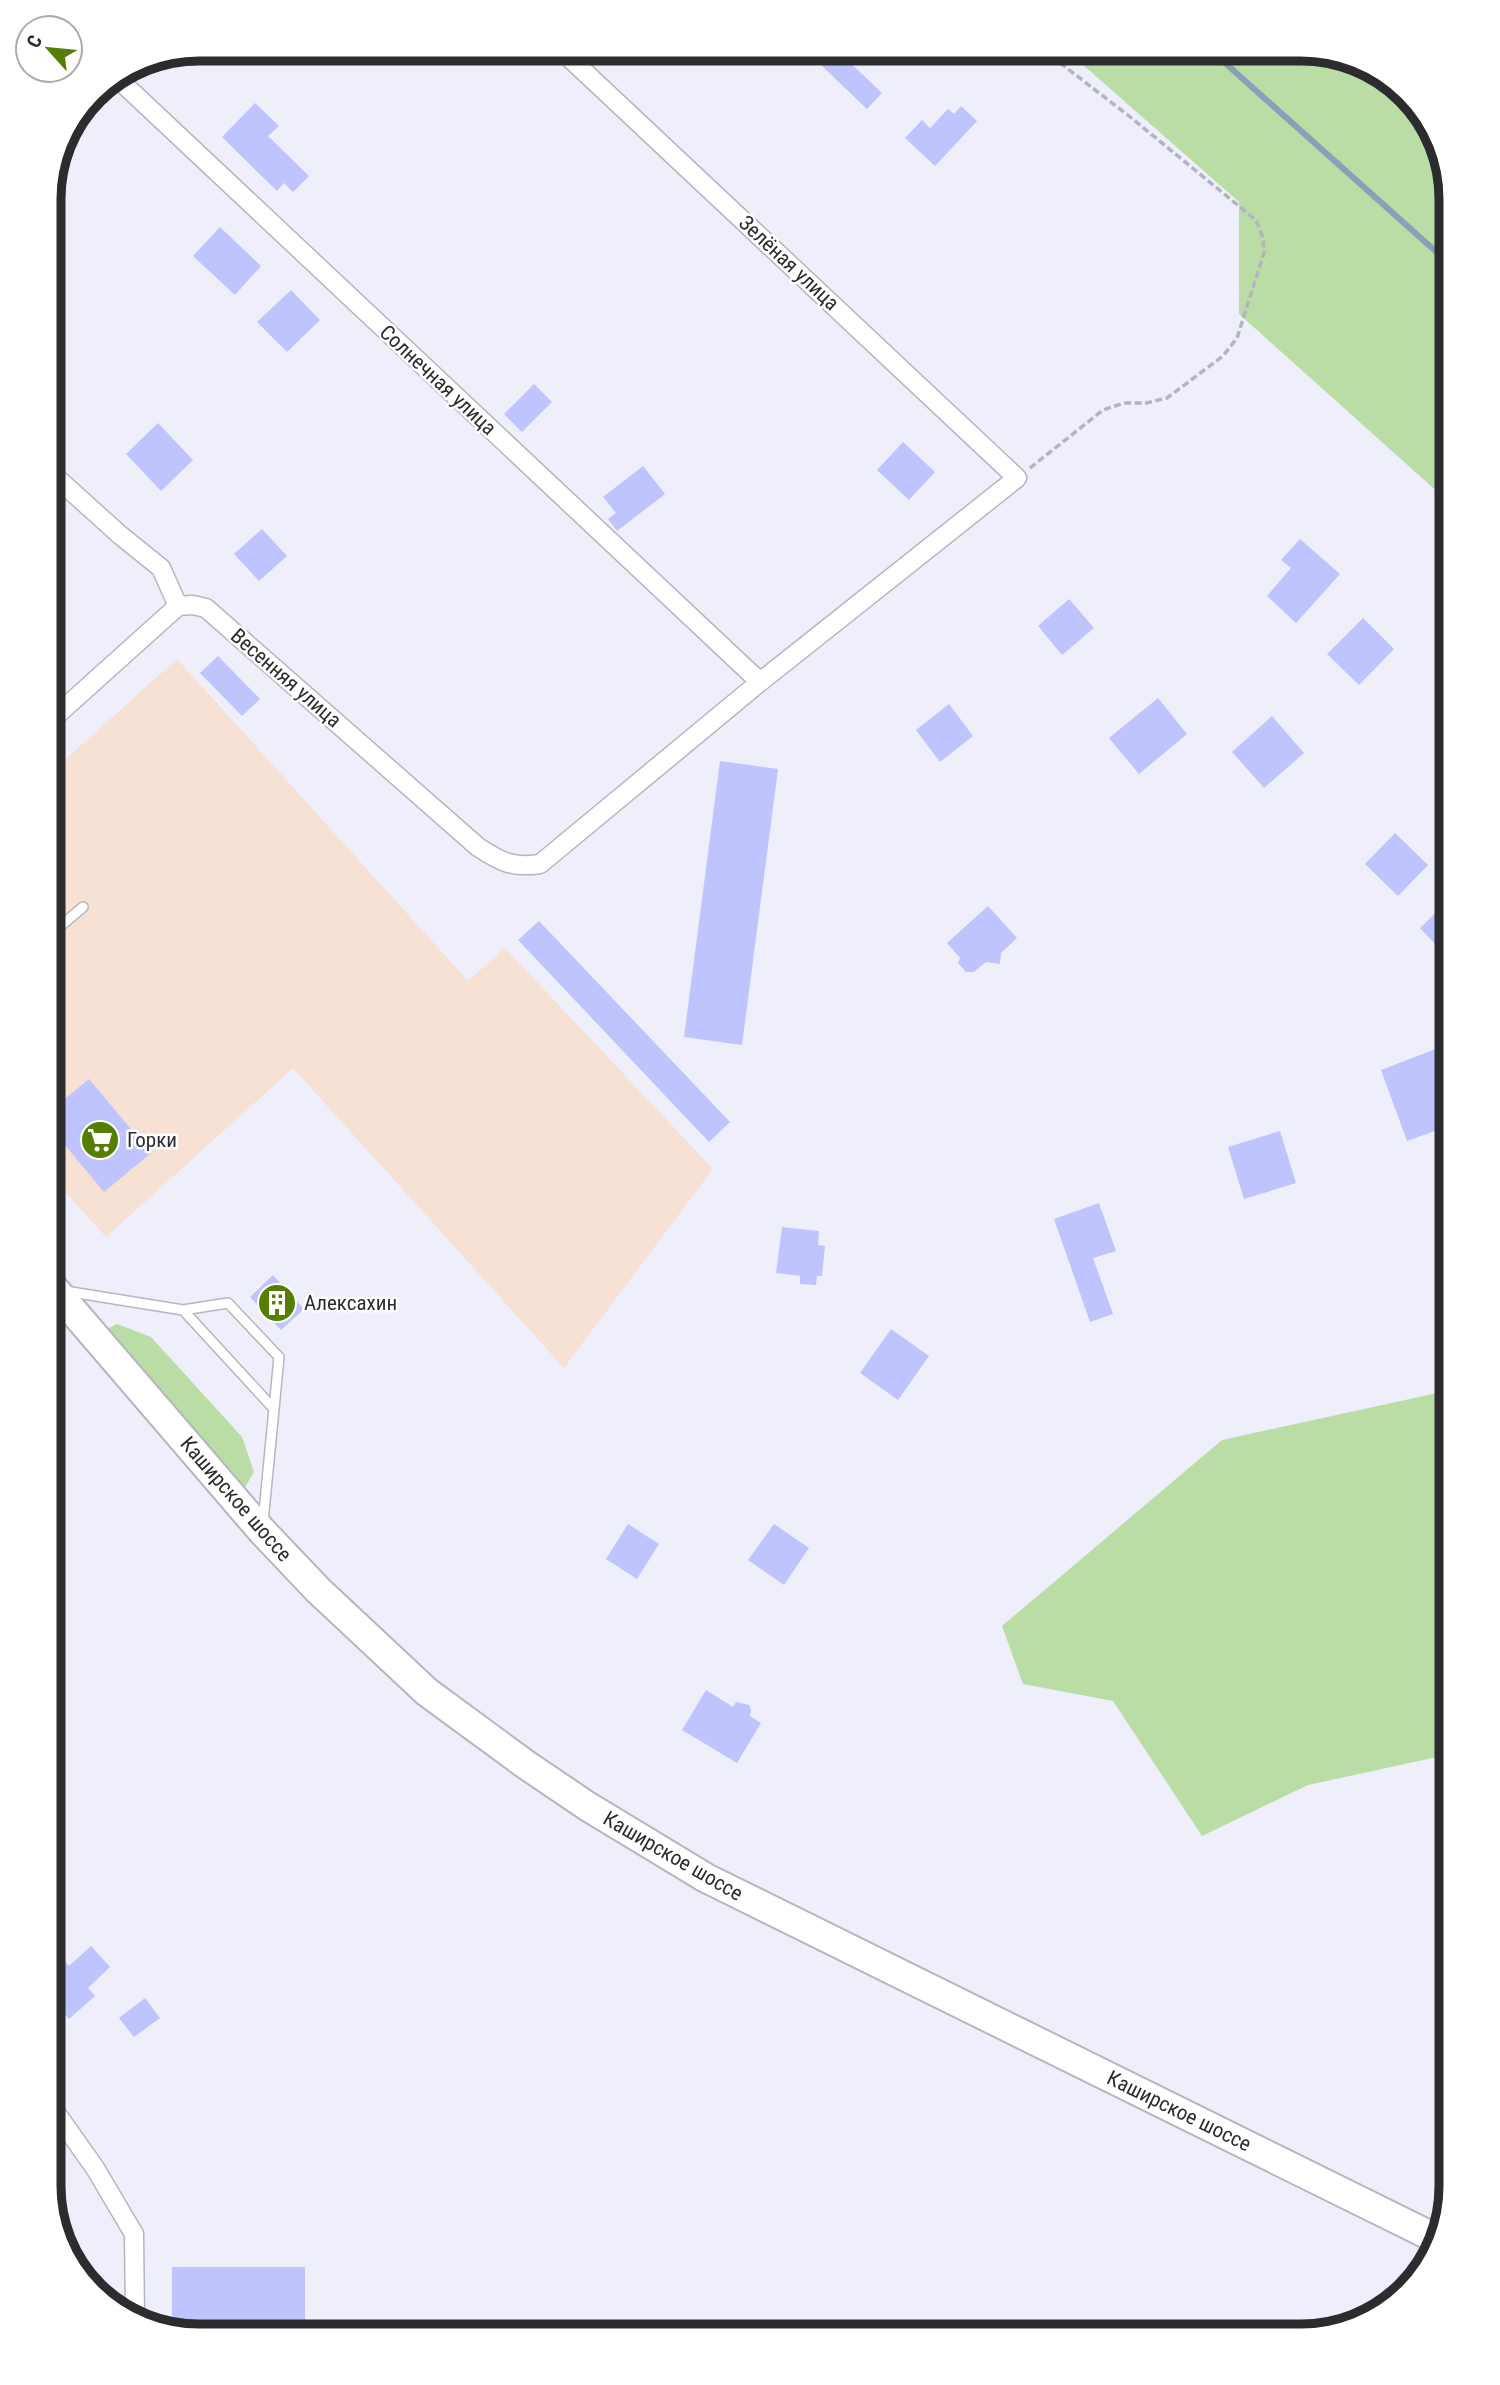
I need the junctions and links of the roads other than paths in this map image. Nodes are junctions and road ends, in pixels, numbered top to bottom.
1 (574, 62) edge
2 (123, 84) edge
3 (62, 483) edge
4 (178, 606) junction
5 (760, 682) junction
6 (62, 711) edge
7 (82, 907) dead end
8 (62, 925) edge
9 (61, 1288) edge
10 (61, 1297) edge
11 (183, 1310) junction
12 (274, 1409) junction
13 (262, 1531) junction
14 (61, 2120) edge
15 (1429, 2235) edge
16 (135, 2308) edge

1 - 5 street, Зелёная улица
2 - 5 street, Солнечная улица
3 - 4 street
4 - 5 street, Весенняя улица
4 - 6 street
7 - 8 lane
9 - 11 lane
10 - 13 main road, Каширское шоссе
11 - 12 lane
11 - 12 lane
12 - 13 lane
13 - 15 main road, Каширское шоссе
14 - 16 street

